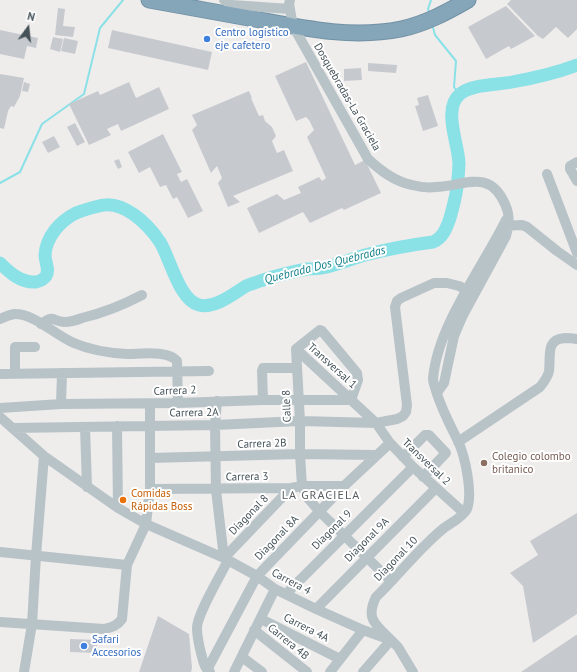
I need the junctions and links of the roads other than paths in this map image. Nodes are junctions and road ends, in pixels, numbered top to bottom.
1 (149, 0) edge
2 (468, 0) edge
3 (188, 3) edge
4 (290, 5) edge
5 (232, 7) edge
6 (293, 26) junction
7 (577, 162) edge
8 (548, 174) dead end
9 (577, 181) edge
10 (507, 222) junction
11 (577, 253) edge
12 (577, 265) edge
13 (467, 290) junction
14 (142, 295) dead end
15 (0, 320) edge
16 (41, 324) junction
17 (577, 339) edge
18 (35, 347) dead end
19 (296, 349) junction
20 (177, 366) junction
21 (297, 368) junction
22 (209, 371) dead end
23 (62, 373) junction
24 (0, 374) edge
25 (15, 374) junction
26 (437, 393) junction
27 (299, 399) junction
28 (262, 400) junction
29 (351, 400) junction
30 (217, 401) junction
31 (178, 403) junction
32 (61, 404) junction
33 (150, 404) junction
34 (0, 408) edge
35 (0, 418) edge
36 (300, 421) junction
37 (376, 423) junction
38 (150, 425) junction
39 (216, 425) junction
40 (117, 426) junction
41 (84, 427) junction
42 (12, 428) junction
43 (458, 442) junction
44 (390, 443) junction
45 (300, 454) junction
46 (44, 456) junction
47 (375, 456) junction
48 (216, 457) junction
49 (403, 457) junction
50 (150, 458) junction
51 (413, 467) junction
52 (423, 476) junction
53 (302, 486) junction
54 (344, 486) junction
55 (87, 487) junction
56 (291, 488) junction
57 (436, 488) junction
58 (150, 489) junction
59 (216, 490) junction
60 (118, 508) junction
61 (320, 512) junction
62 (464, 513) junction
63 (146, 524) junction
64 (344, 534) junction
65 (0, 552) edge
66 (36, 556) junction
67 (367, 556) junction
68 (226, 559) junction
69 (127, 565) junction
70 (257, 576) junction
71 (391, 581) junction
72 (275, 589) junction
73 (286, 594) junction
74 (316, 609) junction
75 (261, 619) junction
76 (0, 622) edge
77 (32, 624) junction
78 (254, 630) junction
79 (363, 630) junction
80 (391, 640) junction
81 (242, 657) junction
82 (340, 659) junction
83 (209, 671) edge
84 (366, 671) edge
85 (24, 672) edge
86 (234, 672) edge
87 (262, 672) edge
88 (307, 672) edge
89 (330, 672) edge
90 (413, 672) edge

1 - 3 highway
2 - 6 highway
3 - 5 highway
4 - 5 street
4 - 6 street, Dosquebradas-La Graciela
5 - 6 highway
6 - 10 street, Dosquebradas-La Graciela
7 - 9 street
8 - 11 street
10 - 12 street
10 - 13 street
10 - 26 street
13 - 26 street
13 - 37 street, Carrera 2A
14 - 16 street
15 - 16 street
16 - 20 street
17 - 43 street
18 - 25 street
19 - 21 street, Calle 8
19 - 29 street, Transversal 1
19 - 29 street
20 - 22 street
20 - 23 street
20 - 31 street
21 - 27 street, Calle 8
21 - 28 street
23 - 25 street
23 - 32 street
24 - 25 street
26 - 43 street
27 - 28 street, Carrera 2
27 - 29 street, Carrera 2
27 - 36 street, Calle 8
28 - 30 street, Carrera 2
29 - 37 street, Transversal 1
30 - 31 street, Carrera 2
30 - 39 street
31 - 33 street, Carrera 2
32 - 33 street, Carrera 2
32 - 34 street, Carrera 2
33 - 38 street
35 - 42 street, Carrera 4
36 - 37 street, Carrera 2A
36 - 39 street, Carrera 2A
36 - 45 street, Calle 8
37 - 44 street, Transversal 2
38 - 39 street, Carrera 2A
38 - 40 street, Carrera 2A
38 - 50 street
39 - 48 street
40 - 41 street, Carrera 2A
40 - 60 street
41 - 42 street, Carrera 2A
41 - 55 street
42 - 46 street, Carrera 4
43 - 62 street, Diagonal 10
44 - 47 street, Diagonal 8A
44 - 49 street, Transversal 2
45 - 47 street, Carrera 2B
45 - 48 street, Carrera 2B
45 - 53 street, Calle 8
46 - 55 street, Carrera 4
46 - 66 street
47 - 54 street, Diagonal 8A
48 - 50 street, Carrera 2B
48 - 59 street
49 - 51 street, Transversal 2
49 - 52 street
50 - 58 street
51 - 52 street, Transversal 2
51 - 64 street, Diagonal 9
52 - 57 street, Transversal 2
53 - 54 street, Carrera 3
53 - 56 street, Carrera 3
53 - 61 street
54 - 61 street, Diagonal 8A
55 - 60 street, Carrera 4
56 - 59 street, Carrera 3
56 - 68 street, Diagonal 8
57 - 62 street, Transversal 2
57 - 67 street, Diagonal 9A
58 - 59 street, Carrera 3
58 - 63 street
59 - 68 street
60 - 63 street, Carrera 4
61 - 64 street
61 - 70 street, Diagonal 8A
62 - 71 street, Diagonal 10
63 - 68 street, Carrera 4
63 - 69 street
64 - 67 street
64 - 73 street, Diagonal 9
65 - 66 street
66 - 69 street
66 - 77 street
67 - 71 street
67 - 74 street, Diagonal 9A
68 - 70 street, Carrera 4
68 - 83 street, Diagonal 8
69 - 77 street
70 - 72 street, Carrera 4
70 - 83 street, Diagonal 8A
71 - 80 street, Diagonal 10
72 - 73 street, Carrera 4
72 - 75 street
73 - 74 street, Carrera 4
74 - 79 street, Carrera 4
75 - 78 street
75 - 82 street, Carrera 4A
76 - 77 street
77 - 85 street
78 - 81 street
78 - 88 street, Carrera 4B
79 - 80 street, Carrera 4
79 - 82 street
80 - 84 street
80 - 90 street
81 - 86 street
81 - 87 street
82 - 89 street

